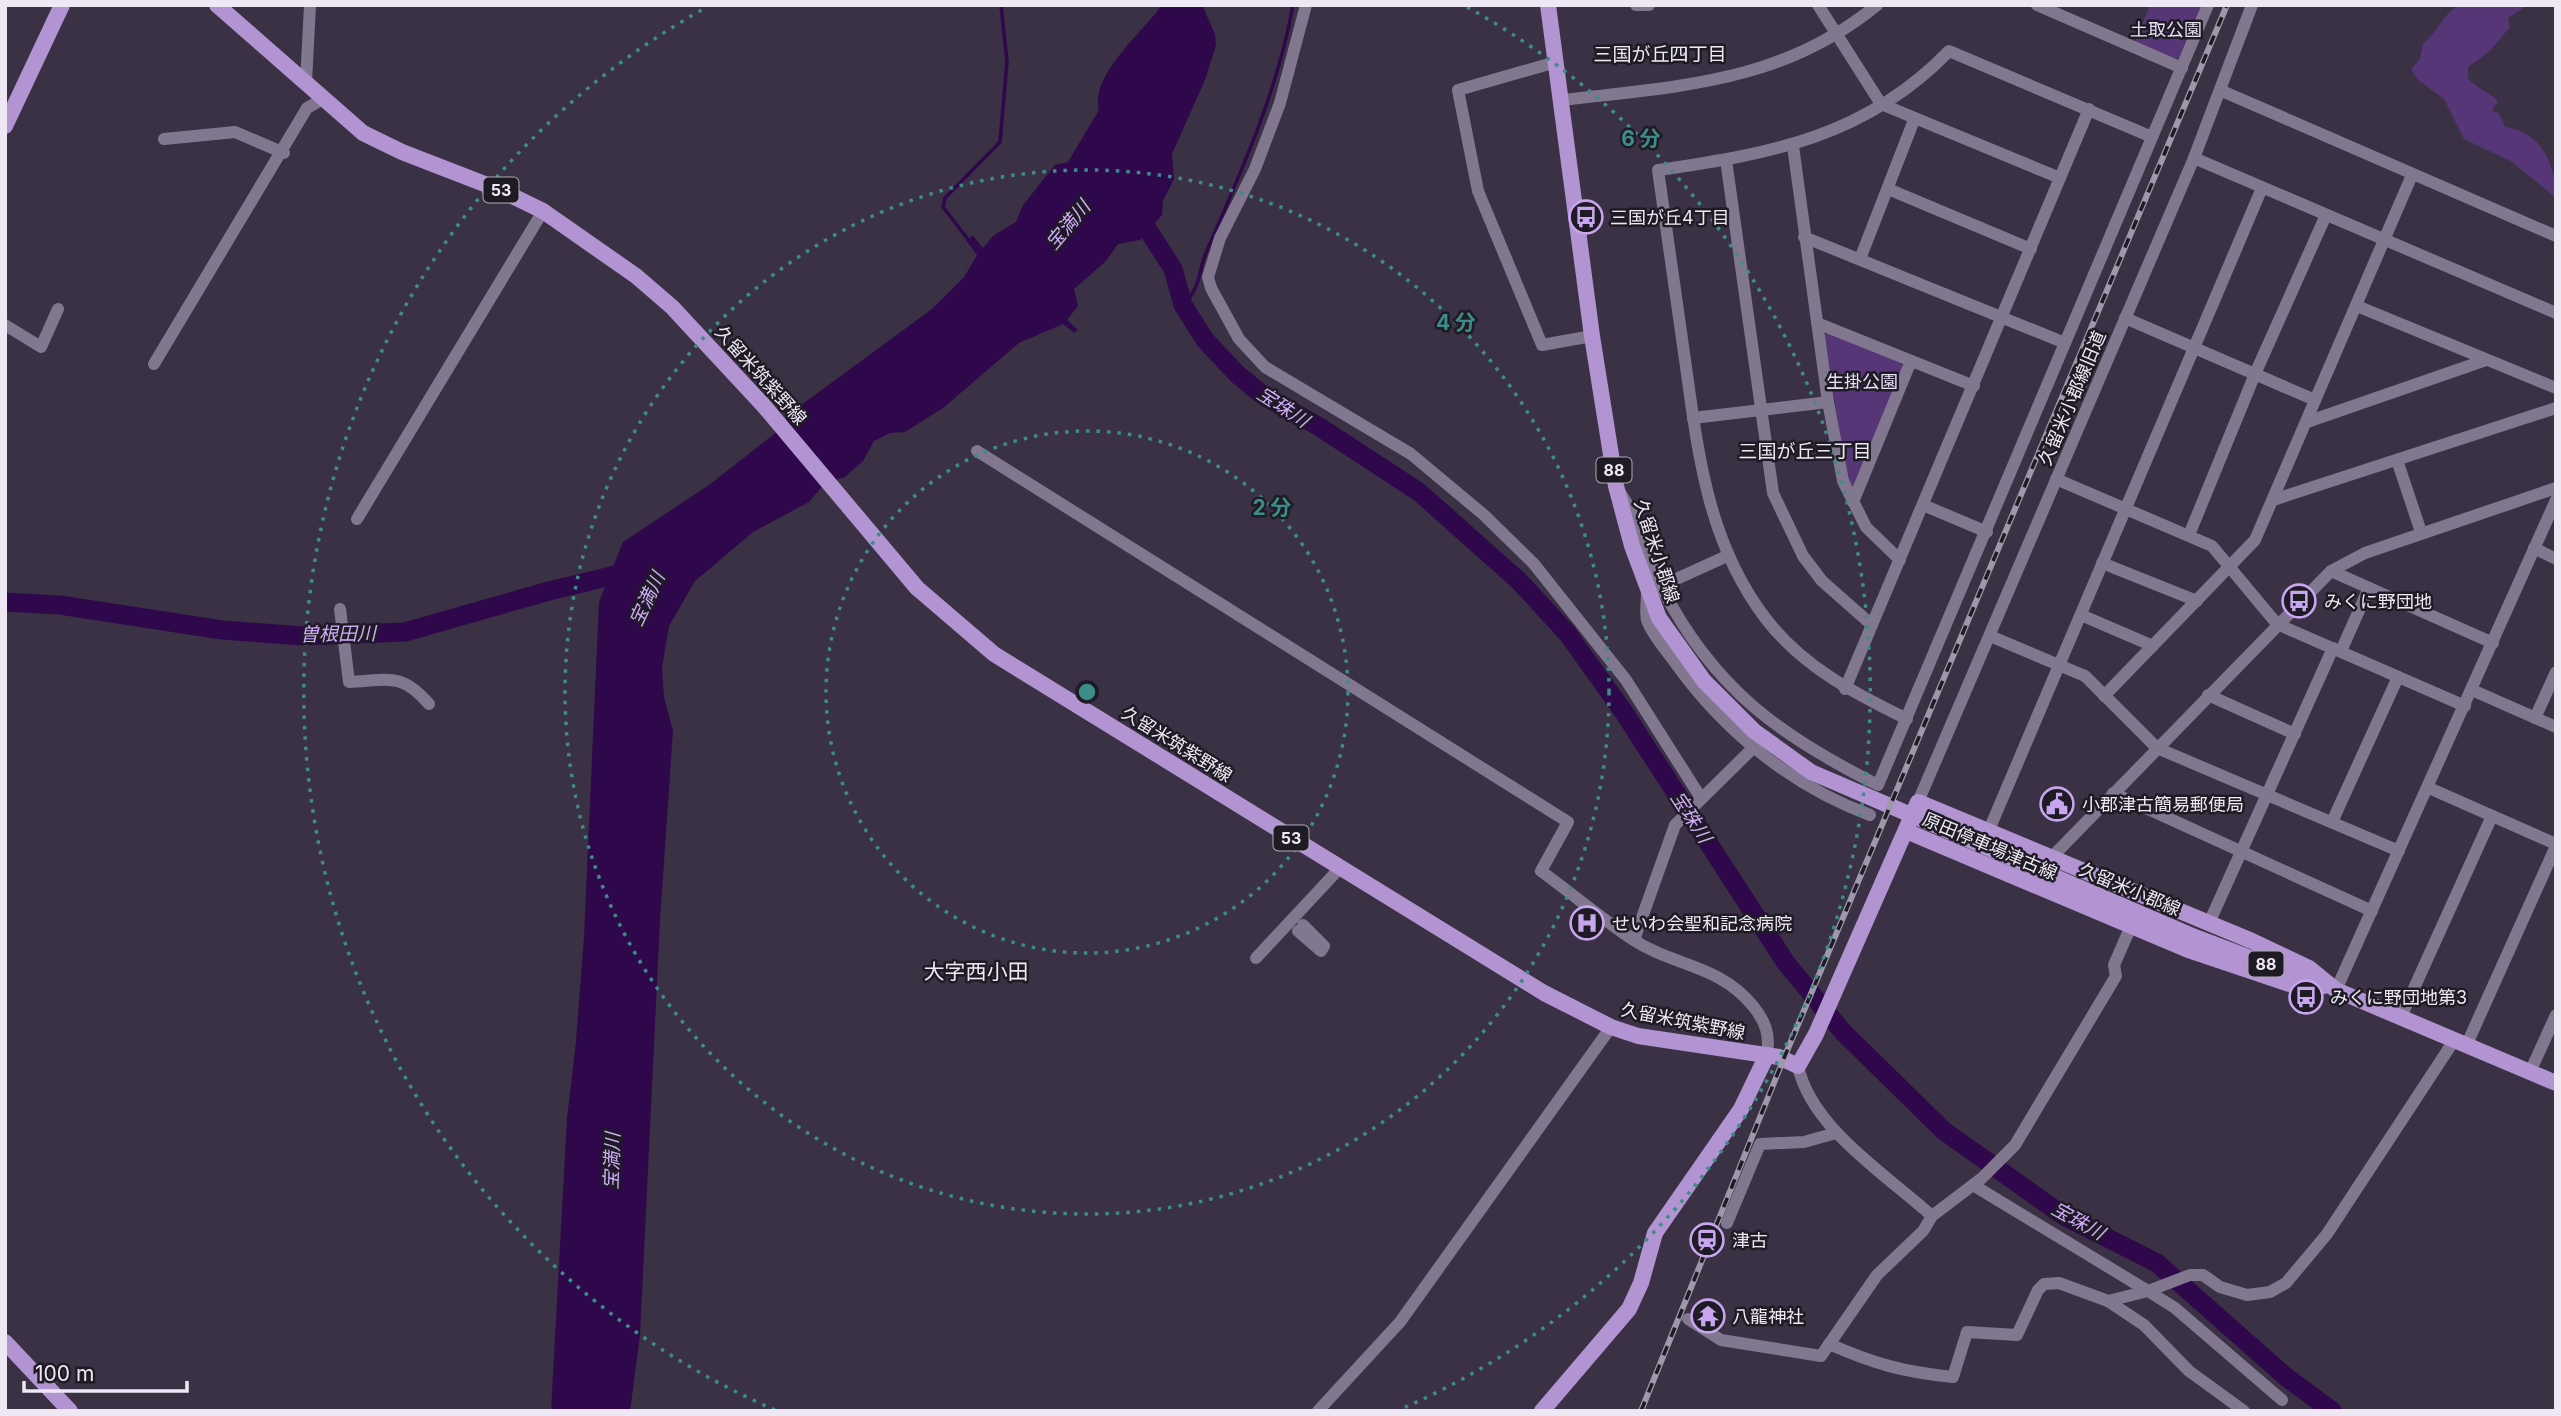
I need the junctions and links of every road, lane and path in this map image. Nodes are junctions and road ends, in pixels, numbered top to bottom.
1 (62, 5) edge
2 (217, 5) edge
3 (310, 5) edge
4 (1306, 5) edge
5 (1548, 5) edge
6 (1636, 5) edge
7 (1649, 5) edge
8 (1818, 5) edge
9 (1877, 5) edge
10 (2037, 5) edge
11 (2207, 5) edge
12 (2252, 5) edge
13 (1836, 35) junction
14 (1556, 62) junction
15 (2182, 68) junction
16 (306, 83) junction
17 (2222, 91) junction
18 (323, 99) junction
19 (1563, 100) junction
20 (1881, 104) junction
21 (2089, 109) junction
22 (1914, 120) junction
23 (5, 126) edge
24 (2152, 136) junction
25 (164, 139) dead end
26 (1793, 146) junction
27 (284, 153) junction
28 (2194, 158) junction
29 (1727, 160) junction
30 (2412, 175) junction
31 (2060, 178) junction
32 (2262, 188) junction
33 (1888, 189) junction
34 (543, 211) junction
35 (2326, 215) junction
36 (2556, 236) edge
37 (1804, 237) junction
38 (2385, 240) junction
39 (2031, 249) junction
40 (1860, 259) junction
41 (2357, 306) junction
42 (58, 309) dead end
43 (2556, 313) edge
44 (2004, 316) junction
45 (2125, 318) junction
46 (1817, 323) junction
47 (5, 325) edge
48 (1592, 336) junction
49 (2065, 343) junction
50 (2195, 348) junction
51 (2486, 360) junction
52 (1911, 361) junction
53 (154, 364) dead end
54 (2255, 374) junction
55 (1974, 386) junction
56 (2556, 388) edge
57 (2315, 400) junction
58 (1828, 402) junction
59 (2556, 408) edge
60 (1760, 410) junction
61 (1693, 418) junction
62 (2307, 422) junction
63 (977, 451) dead end
64 (2397, 460) junction
65 (2056, 479) junction
66 (2556, 488) edge
67 (2273, 500) junction
68 (2556, 500) edge
69 (1853, 502) junction
70 (1923, 505) junction
71 (2126, 507) junction
72 (357, 519) dead end
73 (1987, 532) junction
74 (2421, 532) junction
75 (2189, 535) junction
76 (2533, 548) junction
77 (1727, 556) junction
78 (2556, 559) edge
79 (1900, 560) junction
80 (2102, 563) junction
81 (2231, 567) junction
82 (2331, 571) junction
83 (1653, 586) junction
84 (2369, 588) junction
85 (2197, 601) junction
86 (340, 609) dead end
87 (2081, 615) junction
88 (2277, 624) junction
89 (1872, 625) junction
90 (1990, 636) junction
91 (2493, 643) junction
92 (2153, 646) junction
93 (2337, 650) junction
94 (2060, 664) junction
95 (2556, 673) edge
96 (2398, 677) junction
97 (1845, 689) junction
98 (2472, 690) junction
99 (2208, 695) junction
100 (2104, 696) junction
101 (429, 704) dead end
102 (2465, 706) junction
103 (2535, 718) junction
104 (1908, 719) junction
105 (2556, 727) edge
106 (2295, 734) junction
107 (1754, 747) junction
108 (2157, 748) junction
109 (2428, 788) junction
110 (2113, 793) junction
111 (2267, 793) junction
112 (1699, 801) junction
113 (1918, 802) junction
114 (1870, 815) dead end
115 (2492, 816) junction
116 (2332, 822) junction
117 (1989, 830) junction
118 (1906, 831) junction
119 (2556, 845) edge
120 (2399, 851) junction
121 (2241, 852) junction
122 (2052, 857) junction
123 (1339, 869) junction
124 (2041, 888) junction
125 (2372, 911) junction
126 (2136, 920) junction
127 (2209, 923) junction
128 (1633, 940) junction
129 (1256, 958) dead end
130 (2336, 990) junction
131 (2556, 1015) edge
132 (2401, 1017) junction
133 (1611, 1027) junction
134 (2461, 1041) junction
135 (1767, 1055) junction
136 (1798, 1066) junction
137 (2530, 1072) junction
138 (2556, 1083) edge
139 (1836, 1133) junction
140 (1978, 1181) junction
141 (1932, 1216) junction
142 (1727, 1223) dead end
143 (2153, 1289) junction
144 (2108, 1301) junction
145 (1688, 1319) dead end
146 (5, 1342) edge
147 (1829, 1344) junction
148 (2282, 1400) dead end
149 (2238, 1409) edge
150 (70, 1411) edge
151 (1318, 1411) edge
152 (1542, 1411) edge

1 - 23 main road
2 - 16 main road, 久留米筑紫野線 / 53
3 - 16 street
4 - 112 street
5 - 14 main road, 久留米小郡線 / 88
6 - 7 street
8 - 13 street
9 - 13 street
10 - 15 street
11 - 15 street
12 - 17 street, 久留米小郡線旧道
13 - 19 street
13 - 20 street
14 - 19 main road, 久留米小郡線 / 88
14 - 48 street
15 - 24 street
16 - 18 main road, 久留米筑紫野線 / 53
17 - 28 street, 久留米小郡線旧道
17 - 30 street
18 - 27 street
18 - 34 main road, 久留米筑紫野線 / 53
19 - 48 main road, 久留米小郡線 / 88
20 - 21 street
20 - 22 street
20 - 26 street
21 - 24 street
21 - 31 street
22 - 31 street
22 - 33 street
24 - 49 street
25 - 27 street
26 - 29 street
26 - 37 street
27 - 53 street
28 - 32 street
28 - 45 street, 久留米小郡線旧道
29 - 60 street
29 - 61 street
30 - 36 street
30 - 38 street
31 - 39 street
32 - 35 street
32 - 50 street
33 - 39 street
33 - 40 street
34 - 72 street
34 - 123 main road, 久留米筑紫野線 / 53
35 - 38 street
35 - 54 street
37 - 40 street
37 - 46 street
38 - 41 street
38 - 43 street
39 - 44 street
40 - 44 street
41 - 51 street
41 - 57 street
42 - 47 street
44 - 49 street
44 - 55 street
45 - 50 street
45 - 65 street, 久留米小郡線旧道
46 - 52 street
46 - 58 street
48 - 83 main road, 久留米小郡線 / 88
49 - 73 street
50 - 54 street
50 - 71 street
51 - 56 street
51 - 62 street
52 - 55 street
52 - 69 street
54 - 57 street
54 - 75 street
55 - 70 street
57 - 62 street
58 - 60 street
58 - 69 street
59 - 64 street
60 - 61 street
60 - 89 street
61 - 77 street
62 - 67 street
63 - 128 street
64 - 67 street
64 - 74 street
65 - 71 street
65 - 90 street, 久留米小郡線旧道
66 - 74 street
67 - 81 street
68 - 76 street
69 - 79 street
70 - 73 street
70 - 79 street
71 - 75 street
71 - 80 street
73 - 104 street
74 - 82 street
75 - 81 street
76 - 78 street
76 - 91 street
77 - 83 street
77 - 97 street
79 - 89 street
80 - 85 street
80 - 87 street
81 - 85 street
81 - 88 street
82 - 84 street
82 - 88 street
83 - 104 street
83 - 107 street
83 - 126 main road, 久留米小郡線 / 88
84 - 91 street
84 - 93 street
85 - 92 street
86 - 101 street
87 - 92 street
87 - 94 street
88 - 93 street
88 - 99 street
89 - 97 street
90 - 94 street
90 - 113 street, 久留米小郡線旧道
91 - 98 street
92 - 100 street
93 - 96 street
93 - 106 street
94 - 100 street
94 - 117 street
95 - 103 street
96 - 102 street
96 - 116 street
97 - 104 street
98 - 102 street
98 - 103 street
99 - 106 street
99 - 108 street
100 - 108 street
102 - 109 street
103 - 105 street
106 - 111 street
107 - 112 street
107 - 114 street
108 - 110 street
108 - 111 street
109 - 115 street
109 - 120 street
110 - 121 street
110 - 122 street
111 - 116 street
111 - 121 street
112 - 128 street
113 - 117 main road, 原田停車場津古線
113 - 118 main road
115 - 119 street
115 - 132 street
116 - 120 street
117 - 122 main road, 原田停車場津古線
118 - 124 main road, 原田停車場津古線
118 - 136 main road
119 - 134 street
120 - 125 street
121 - 125 street
121 - 127 street
122 - 124 street
122 - 127 main road, 原田停車場津古線
123 - 129 street
123 - 133 main road, 久留米筑紫野線 / 53
124 - 126 main road, 原田停車場津古線
125 - 130 street
126 - 130 main road, 久留米小郡線 / 88
126 - 140 street
127 - 130 main road, 原田停車場津古線
128 - 135 street
130 - 132 main road, 原田停車場津古線
131 - 137 street
132 - 134 main road, 原田停車場津古線
133 - 135 main road, 久留米筑紫野線 / 53
133 - 151 street
134 - 137 main road, 原田停車場津古線
134 - 143 street
135 - 136 main road
135 - 152 main road
136 - 139 street
137 - 138 main road, 原田停車場津古線
139 - 141 street
139 - 142 street
140 - 141 street
140 - 143 street
141 - 147 street
143 - 144 street
143 - 148 street
144 - 147 street
144 - 149 street
145 - 147 street
146 - 150 main road

